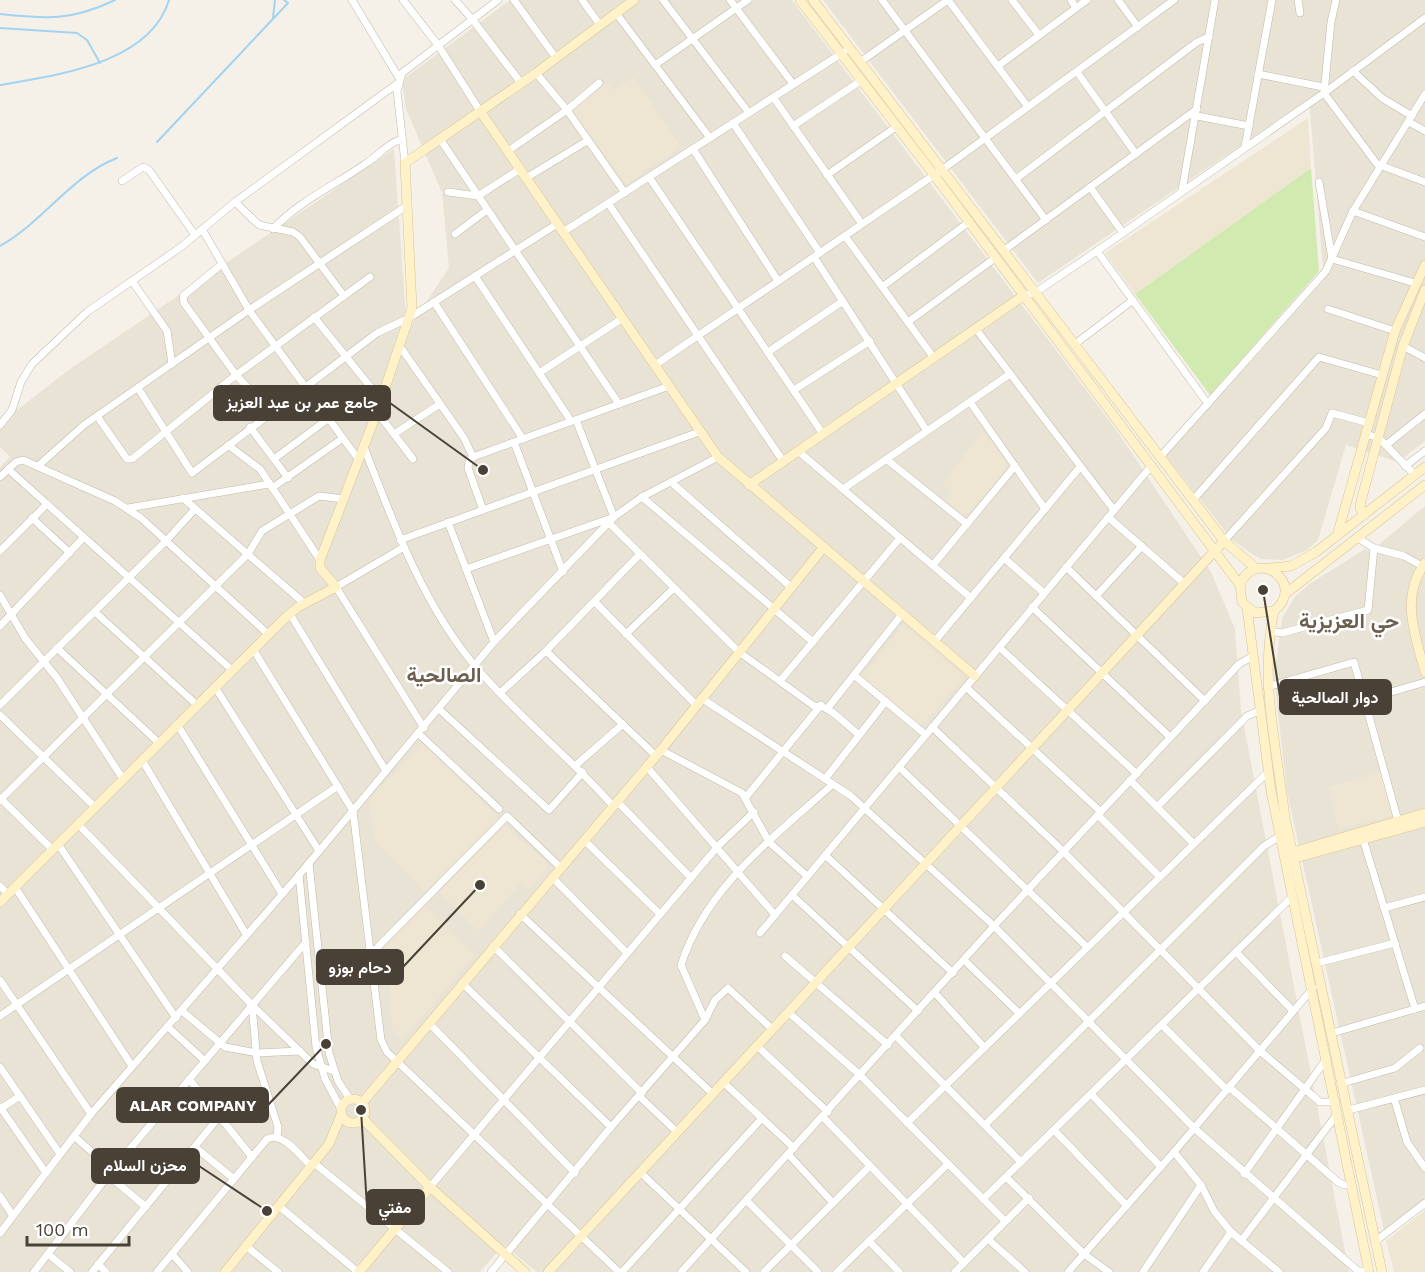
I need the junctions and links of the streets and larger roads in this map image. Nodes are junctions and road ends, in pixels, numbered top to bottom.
1 (352, 0) edge
2 (404, 0) edge
3 (455, 0) edge
4 (498, 0) edge
5 (514, 0) edge
6 (582, 0) edge
7 (634, 0) edge
8 (663, 0) edge
9 (730, 0) edge
10 (748, 0) edge
11 (800, 0) edge
12 (813, 0) edge
13 (882, 0) edge
14 (948, 0) edge
15 (1012, 0) edge
16 (1071, 0) edge
17 (1087, 0) edge
18 (1118, 0) edge
19 (1174, 0) edge
20 (1215, 0) edge
21 (1272, 0) edge
22 (1298, 0) edge
23 (1336, 0) edge
24 (1076, 8) junction
25 (736, 9) junction
26 (616, 13) junction
27 (1300, 13) dead end
28 (1425, 18) edge
29 (472, 19) junction
30 (600, 25) junction
31 (1138, 27) junction
32 (905, 30) junction
33 (1039, 35) junction
34 (1209, 37) junction
35 (692, 38) junction
36 (438, 45) junction
37 (850, 48) junction
38 (841, 53) junction
39 (556, 58) junction
40 (860, 62) junction
41 (655, 65) junction
42 (998, 66) junction
43 (1353, 71) junction
44 (1077, 72) junction
45 (536, 73) junction
46 (1258, 74) junction
47 (862, 80) junction
48 (398, 81) junction
49 (521, 83) junction
50 (599, 83) dead end
51 (793, 84) junction
52 (1323, 90) junction
53 (1425, 94) edge
54 (773, 97) junction
55 (1028, 107) junction
56 (567, 110) junction
57 (480, 111) junction
58 (749, 112) junction
59 (1106, 112) junction
60 (1194, 113) junction
61 (1411, 119) junction
62 (733, 123) junction
63 (793, 126) junction
64 (1249, 126) junction
65 (896, 127) junction
66 (1425, 131) edge
67 (710, 138) junction
68 (985, 138) junction
69 (402, 139) junction
70 (440, 139) junction
71 (586, 141) junction
72 (1245, 147) junction
73 (693, 149) junction
74 (508, 151) junction
75 (1136, 154) junction
76 (405, 163) junction
77 (1381, 166) junction
78 (520, 169) junction
79 (943, 169) junction
80 (827, 175) junction
81 (934, 175) junction
82 (649, 177) junction
83 (526, 178) junction
84 (1016, 179) junction
85 (122, 181) dead end
86 (1319, 182) dead end
87 (1425, 182) edge
88 (1090, 187) junction
89 (1182, 191) junction
90 (448, 192) dead end
91 (625, 193) junction
92 (478, 196) junction
93 (235, 202) junction
94 (608, 203) junction
95 (408, 205) junction
96 (487, 210) junction
97 (1353, 211) junction
98 (1046, 220) junction
99 (969, 222) junction
100 (862, 224) junction
101 (560, 228) junction
102 (202, 229) junction
103 (273, 229) junction
104 (1123, 233) junction
105 (455, 234) dead end
106 (195, 235) junction
107 (845, 236) junction
108 (1425, 237) edge
109 (515, 251) junction
110 (1003, 251) junction
111 (1097, 251) junction
112 (817, 255) junction
113 (995, 258) junction
114 (1332, 259) junction
115 (321, 263) junction
116 (222, 264) junction
117 (1425, 265) edge
118 (475, 276) junction
119 (370, 277) dead end
120 (132, 281) junction
121 (778, 281) junction
122 (1415, 283) junction
123 (882, 287) junction
124 (1036, 292) junction
125 (344, 296) junction
126 (1023, 296) junction
127 (1424, 296) edge
128 (1133, 300) junction
129 (843, 301) junction
130 (434, 302) junction
131 (738, 308) junction
132 (1328, 309) dead end
133 (249, 310) junction
134 (314, 317) junction
135 (409, 318) junction
136 (623, 318) junction
137 (908, 322) junction
138 (976, 329) junction
139 (1395, 331) junction
140 (698, 336) junction
141 (210, 340) junction
142 (870, 341) junction
143 (1075, 344) junction
144 (399, 345) junction
145 (275, 346) junction
146 (580, 346) junction
147 (1403, 346) junction
148 (768, 352) junction
149 (345, 356) junction
150 (934, 357) junction
151 (1425, 357) edge
152 (172, 364) junction
153 (655, 365) junction
154 (539, 373) junction
155 (1010, 374) junction
156 (237, 375) junction
157 (1382, 375) junction
158 (898, 382) junction
159 (305, 386) junction
160 (669, 386) junction
161 (371, 387) junction
162 (138, 388) junction
163 (794, 390) junction
164 (381, 400) junction
165 (970, 402) junction
166 (440, 404) junction
167 (619, 404) junction
168 (1208, 404) junction
169 (271, 411) junction
170 (377, 412) junction
171 (1425, 414) edge
172 (97, 416) junction
173 (328, 418) junction
174 (574, 420) junction
175 (1369, 423) junction
176 (0, 425) edge
177 (250, 427) junction
178 (927, 431) junction
179 (699, 432) junction
180 (165, 434) junction
181 (394, 434) junction
182 (823, 434) junction
183 (1366, 434) junction
184 (343, 438) junction
185 (523, 439) junction
186 (1382, 441) junction
187 (514, 442) junction
188 (228, 445) junction
189 (364, 447) junction
190 (798, 451) junction
191 (1425, 451) edge
192 (474, 457) junction
193 (718, 457) junction
194 (1160, 457) junction
195 (274, 459) junction
196 (413, 459) dead end
197 (886, 459) junction
198 (359, 460) junction
199 (783, 461) junction
200 (1152, 465) junction
201 (38, 466) junction
202 (1015, 466) junction
203 (1080, 466) junction
204 (1406, 466) junction
205 (1425, 466) edge
206 (8, 469) junction
207 (597, 469) junction
208 (1415, 475) junction
209 (0, 477) edge
210 (288, 478) junction
211 (671, 482) junction
212 (749, 485) junction
213 (1425, 485) edge
214 (271, 486) junction
215 (843, 489) junction
216 (534, 492) junction
217 (642, 497) junction
218 (183, 498) junction
219 (344, 499) junction
220 (1193, 500) junction
221 (47, 504) junction
222 (128, 508) junction
223 (195, 509) junction
224 (1045, 509) junction
225 (483, 510) junction
226 (1111, 513) junction
227 (289, 514) junction
228 (1364, 515) junction
229 (32, 519) junction
230 (610, 520) junction
231 (448, 522) junction
232 (967, 524) junction
233 (1337, 536) junction
234 (84, 537) junction
235 (900, 538) junction
236 (1358, 538) junction
237 (551, 540) junction
238 (166, 541) junction
239 (1224, 541) junction
240 (402, 544) junction
241 (1142, 546) junction
242 (823, 548) junction
243 (1374, 548) junction
244 (1216, 550) junction
245 (0, 551) edge
246 (69, 553) junction
247 (248, 554) junction
248 (640, 554) junction
249 (1004, 558) junction
250 (320, 560) junction
251 (933, 565) junction
252 (1424, 565) edge
253 (1066, 567) junction
254 (1262, 568) junction
255 (466, 569) junction
256 (563, 572) junction
257 (129, 578) junction
258 (866, 581) junction
259 (1185, 584) junction
260 (1240, 585) junction
261 (214, 586) junction
262 (336, 587) junction
263 (674, 588) junction
264 (792, 588) junction
265 (1044, 593) junction
266 (1285, 594) junction
267 (0, 595) edge
268 (1096, 596) junction
269 (971, 598) junction
270 (595, 602) junction
271 (304, 603) junction
272 (1032, 607) junction
273 (1247, 608) junction
274 (775, 610) junction
275 (1274, 610) junction
276 (95, 612) junction
277 (903, 613) junction
278 (290, 614) junction
279 (12, 615) junction
280 (177, 621) junction
281 (0, 627) edge
282 (1270, 631) junction
283 (268, 634) junction
284 (626, 634) junction
285 (1137, 635) junction
286 (935, 641) junction
287 (494, 642) junction
288 (813, 642) junction
289 (999, 647) junction
290 (57, 648) junction
291 (253, 649) junction
292 (546, 651) junction
293 (739, 652) junction
294 (143, 656) junction
295 (1253, 656) junction
296 (43, 661) junction
297 (475, 665) junction
298 (232, 670) junction
299 (1425, 672) edge
300 (1102, 673) junction
301 (855, 676) junction
302 (975, 676) junction
303 (780, 681) junction
304 (1425, 682) edge
305 (215, 687) junction
306 (966, 687) junction
307 (1267, 687) junction
308 (500, 693) junction
309 (106, 694) junction
310 (1364, 700) junction
311 (886, 701) junction
312 (1205, 701) junction
313 (699, 702) junction
314 (0, 705) edge
315 (197, 705) junction
316 (824, 707) junction
317 (439, 709) junction
318 (1067, 710) junction
319 (1259, 711) junction
320 (0, 715) edge
321 (84, 718) junction
322 (177, 724) junction
323 (623, 724) junction
324 (932, 727) junction
325 (421, 731) junction
326 (859, 735) junction
327 (926, 735) junction
328 (1170, 737) junction
329 (159, 743) junction
330 (1032, 748) junction
331 (783, 752) junction
332 (658, 753) junction
333 (44, 758) junction
334 (142, 760) junction
335 (576, 765) junction
336 (647, 767) junction
337 (899, 767) junction
338 (386, 771) junction
339 (1269, 771) junction
340 (583, 772) junction
341 (1137, 774) junction
342 (123, 779) junction
343 (825, 779) junction
344 (1130, 780) junction
345 (833, 784) junction
346 (338, 786) junction
347 (996, 788) junction
348 (746, 797) junction
349 (0, 799) edge
350 (615, 803) junction
351 (95, 807) junction
352 (1157, 807) junction
353 (864, 808) junction
354 (499, 809) dead end
355 (353, 811) junction
356 (754, 812) junction
357 (1100, 813) junction
358 (1425, 813) edge
359 (296, 815) junction
360 (1398, 821) junction
361 (1425, 822) edge
362 (78, 824) junction
363 (961, 826) junction
364 (1280, 836) junction
365 (1363, 839) junction
366 (584, 840) junction
367 (769, 842) junction
368 (1193, 843) junction
369 (251, 844) junction
370 (718, 846) junction
371 (55, 847) junction
372 (319, 851) junction
373 (1064, 852) junction
374 (825, 855) junction
375 (1294, 855) junction
376 (309, 863) junction
377 (926, 864) junction
378 (560, 867) junction
379 (739, 871) junction
380 (210, 872) junction
381 (299, 875) junction
382 (807, 876) junction
383 (1159, 876) junction
384 (552, 877) junction
385 (691, 878) junction
386 (0, 886) edge
387 (12, 890) junction
388 (1028, 890) junction
389 (282, 894) junction
390 (792, 895) junction
391 (1292, 897) junction
392 (1425, 897) edge
393 (0, 902) edge
394 (159, 908) junction
395 (1384, 908) junction
396 (884, 909) junction
397 (1123, 911) junction
398 (520, 914) junction
399 (660, 914) junction
400 (775, 915) junction
401 (994, 926) junction
402 (760, 933) dead end
403 (119, 934) junction
404 (246, 934) junction
405 (306, 942) junction
406 (1395, 943) junction
407 (493, 946) junction
408 (849, 947) junction
409 (1087, 947) junction
410 (1160, 950) junction
411 (1236, 952) junction
412 (627, 953) junction
413 (370, 955) junction
414 (785, 956) dead end
415 (964, 960) junction
416 (1317, 963) junction
417 (69, 969) junction
418 (217, 970) junction
419 (953, 973) junction
420 (0, 980) edge
421 (1050, 982) junction
422 (462, 983) junction
423 (815, 983) junction
424 (600, 986) junction
425 (1313, 988) junction
426 (1199, 989) junction
427 (935, 993) junction
428 (16, 1005) junction
429 (252, 1005) junction
430 (1425, 1006) edge
431 (1415, 1009) junction
432 (182, 1011) junction
433 (918, 1011) junction
434 (1293, 1011) junction
435 (788, 1012) junction
436 (1019, 1013) junction
437 (0, 1016) edge
438 (176, 1018) junction
439 (705, 1020) junction
440 (570, 1022) junction
441 (1088, 1022) junction
442 (429, 1023) junction
443 (1162, 1025) junction
444 (168, 1027) junction
445 (772, 1029) junction
446 (1332, 1033) junction
447 (896, 1036) junction
448 (219, 1045) junction
449 (888, 1045) junction
450 (757, 1046) junction
451 (984, 1047) junction
452 (1420, 1048) dead end
453 (300, 1051) junction
454 (1260, 1051) junction
455 (257, 1053) junction
456 (674, 1057) junction
457 (539, 1058) junction
458 (1327, 1058) junction
459 (1125, 1060) junction
460 (205, 1061) junction
461 (397, 1062) junction
462 (132, 1066) junction
463 (0, 1067) edge
464 (321, 1068) junction
465 (334, 1071) junction
466 (860, 1075) junction
467 (189, 1079) junction
468 (723, 1082) junction
469 (1343, 1083) junction
470 (945, 1085) junction
471 (1228, 1088) junction
472 (1303, 1089) junction
473 (1425, 1090) edge
474 (713, 1094) junction
475 (1091, 1094) junction
476 (641, 1095) junction
477 (20, 1096) junction
478 (1394, 1098) junction
479 (350, 1099) junction
480 (504, 1100) junction
481 (1336, 1102) junction
482 (362, 1103) junction
483 (0, 1108) edge
484 (1349, 1110) junction
485 (341, 1112) junction
486 (1338, 1113) junction
487 (91, 1114) junction
488 (826, 1115) junction
489 (219, 1117) junction
490 (762, 1118) junction
491 (363, 1119) junction
492 (907, 1123) junction
493 (985, 1125) junction
494 (611, 1127) junction
495 (1194, 1128) junction
496 (1276, 1128) junction
497 (1054, 1130) junction
498 (677, 1132) junction
499 (474, 1135) junction
500 (74, 1136) junction
501 (277, 1136) junction
502 (195, 1147) junction
503 (794, 1148) junction
504 (1174, 1152) junction
505 (60, 1154) junction
506 (1307, 1154) junction
507 (789, 1155) junction
508 (252, 1157) junction
509 (1022, 1162) junction
510 (313, 1164) junction
511 (948, 1164) junction
512 (870, 1166) junction
513 (1161, 1167) junction
514 (1425, 1168) edge
515 (110, 1172) junction
516 (640, 1172) junction
517 (46, 1173) junction
518 (575, 1173) junction
519 (1244, 1174) junction
520 (1006, 1177) junction
521 (234, 1179) junction
522 (1201, 1185) junction
523 (1352, 1185) junction
524 (430, 1187) junction
525 (0, 1196) edge
526 (1029, 1198) junction
527 (1274, 1198) junction
528 (983, 1200) junction
529 (747, 1201) junction
530 (833, 1203) junction
531 (1425, 1203) edge
532 (906, 1204) junction
533 (548, 1205) junction
534 (279, 1206) junction
535 (1127, 1206) junction
536 (146, 1207) junction
537 (679, 1209) junction
538 (13, 1216) junction
539 (1005, 1221) junction
540 (396, 1228) junction
541 (1231, 1232) junction
542 (0, 1233) edge
543 (581, 1236) junction
544 (711, 1239) junction
545 (988, 1239) junction
546 (869, 1240) junction
547 (1377, 1240) junction
548 (1241, 1241) junction
549 (791, 1245) junction
550 (246, 1246) junction
551 (48, 1254) junction
552 (172, 1254) junction
553 (1084, 1254) junction
554 (505, 1255) junction
555 (964, 1263) junction
556 (98, 1264) junction
557 (34, 1272) edge
558 (70, 1272) edge
559 (92, 1272) edge
560 (106, 1272) edge
561 (157, 1272) edge
562 (188, 1272) edge
563 (225, 1272) edge
564 (278, 1272) edge
565 (359, 1272) edge
566 (448, 1272) edge
567 (491, 1272) edge
568 (525, 1272) edge
569 (548, 1272) edge
570 (620, 1272) edge
571 (681, 1272) edge
572 (746, 1272) edge
573 (764, 1272) edge
574 (818, 1272) edge
575 (837, 1272) edge
576 (899, 1272) edge
577 (955, 1272) edge
578 (1025, 1272) edge
579 (1068, 1272) edge
580 (1109, 1272) edge
581 (1143, 1272) edge
582 (1203, 1272) edge
583 (1279, 1272) edge
584 (1369, 1272) edge
585 (1382, 1272) edge

1 - 48 street
2 - 36 street
3 - 29 street
4 - 29 street
5 - 39 street
6 - 30 street
7 - 26 street
8 - 35 street
9 - 25 street
10 - 25 street
11 - 38 street
12 - 37 street
13 - 32 street
14 - 32 street
14 - 42 street
15 - 33 street
16 - 24 street
17 - 24 street
18 - 31 street
19 - 31 street
20 - 34 street
21 - 46 street
22 - 27 street
23 - 52 street
24 - 33 street
25 - 35 street
25 - 51 street
26 - 30 street
26 - 41 street
28 - 43 street
29 - 36 street
29 - 49 street
30 - 39 street
31 - 44 street
32 - 40 street
32 - 68 street
33 - 42 street
34 - 59 street
34 - 60 street
35 - 41 street
35 - 58 street
36 - 48 street
36 - 57 street
37 - 38 street
37 - 40 street
38 - 47 street
38 - 51 street
39 - 45 street
40 - 79 street
41 - 67 street
42 - 55 street
43 - 52 street
43 - 61 street
44 - 55 street
44 - 59 street
45 - 49 street
45 - 56 street
46 - 52 street
46 - 64 street
47 - 63 street
47 - 65 street
48 - 69 street
48 - 93 street
49 - 57 street
50 - 56 street
51 - 54 street
52 - 72 street
52 - 77 street
53 - 61 street
54 - 58 street
54 - 63 street
55 - 68 street
56 - 71 street
56 - 74 street
57 - 70 street
57 - 74 street
58 - 62 street
59 - 75 street
59 - 84 street
60 - 64 street
60 - 75 street
60 - 89 street
61 - 66 street
61 - 77 street
62 - 67 street
62 - 112 street
63 - 80 street
64 - 72 street
65 - 80 street
65 - 81 street
67 - 73 street
68 - 79 street
68 - 84 street
69 - 76 street
69 - 103 street
70 - 76 street
70 - 92 street
71 - 83 street
71 - 91 street
72 - 89 street
73 - 82 street
73 - 121 street
74 - 78 street
75 - 88 street
76 - 95 street
77 - 87 street
77 - 97 street
78 - 83 street
78 - 92 street
79 - 81 street
79 - 110 street
80 - 100 street
81 - 99 street
81 - 100 street
82 - 91 street
82 - 131 street
83 - 101 street
84 - 98 street
85 - 106 street
86 - 114 street
88 - 98 street
88 - 104 street
89 - 104 street
90 - 92 street
91 - 94 street
92 - 96 street
93 - 102 street
93 - 103 street
94 - 101 street
94 - 140 street
95 - 115 street
95 - 135 street
96 - 105 street
96 - 109 street
97 - 108 street
97 - 114 street
98 - 110 street
99 - 113 street
99 - 123 street
100 - 107 street
101 - 109 street
101 - 136 street
102 - 106 street
102 - 116 street
103 - 115 street
104 - 111 street
106 - 120 street
107 - 112 street
107 - 123 street
109 - 118 street
109 - 146 street
110 - 124 street
111 - 124 street
111 - 128 street
112 - 121 street
112 - 129 street
113 - 126 street
113 - 137 street
114 - 122 street
114 - 168 street
115 - 125 street
115 - 133 street
116 - 133 street
116 - 141 street
117 - 122 street
118 - 130 street
118 - 154 street
119 - 125 street
120 - 152 street
120 - 176 street
121 - 131 street
122 - 139 street
123 - 137 street
124 - 126 street
124 - 143 street
125 - 134 street
126 - 138 street
126 - 200 street
127 - 147 street
128 - 143 street
128 - 168 street
129 - 142 street
129 - 148 street
130 - 135 street
130 - 185 street
131 - 140 street
131 - 148 street
132 - 139 street
133 - 141 street
133 - 145 street
134 - 145 street
134 - 149 street
135 - 144 street
135 - 149 street
136 - 146 street
136 - 153 street
137 - 150 street
138 - 150 street
138 - 155 street
139 - 157 street
140 - 153 street
140 - 199 street
141 - 152 street
141 - 156 street
142 - 158 street
142 - 163 street
143 - 194 street
144 - 164 street
144 - 166 street
145 - 156 street
145 - 159 street
146 - 154 street
146 - 167 street
147 - 151 street
147 - 186 street
148 - 163 street
149 - 159 street
149 - 161 street
150 - 158 street
152 - 162 street
153 - 160 street
154 - 174 street
155 - 165 street
155 - 203 street
156 - 169 street
156 - 180 street
157 - 175 street
157 - 220 street
158 - 178 street
158 - 182 street
159 - 169 street
159 - 173 street
160 - 167 street
160 - 179 street
161 - 164 street
161 - 173 street
162 - 172 street
162 - 180 street
163 - 182 street
164 - 170 street
165 - 178 street
165 - 202 street
166 - 181 street
166 - 192 street
167 - 174 street
168 - 194 street
169 - 177 street
170 - 181 street
170 - 189 street
171 - 186 street
172 - 180 street
172 - 201 street
173 - 184 street
173 - 195 street
174 - 185 street
174 - 207 street
175 - 183 street
175 - 239 street
177 - 188 street
177 - 195 street
178 - 197 street
179 - 193 street
179 - 207 street
180 - 188 street
181 - 196 street
182 - 190 street
183 - 186 street
183 - 233 street
184 - 198 street
184 - 210 street
185 - 187 street
186 - 204 street
186 - 228 street
187 - 192 street
187 - 216 street
188 - 214 street
189 - 198 street
189 - 240 street
190 - 199 street
190 - 215 street
191 - 204 street
192 - 225 street
193 - 211 street
193 - 212 street
194 - 220 street
195 - 210 street
197 - 215 street
197 - 232 street
198 - 219 street
199 - 212 street
200 - 226 street
200 - 244 street
201 - 206 street
201 - 222 street
202 - 224 street
202 - 232 street
203 - 224 street
203 - 226 street
204 - 208 street
205 - 208 street
206 - 209 street
206 - 221 street
207 - 216 street
207 - 230 street
208 - 228 street
210 - 214 street
211 - 217 street
211 - 264 street
212 - 242 street
213 - 236 street
214 - 218 street
214 - 227 street
215 - 235 street
216 - 225 street
216 - 237 street
217 - 230 street
217 - 274 street
218 - 222 street
218 - 223 street
219 - 227 street
219 - 250 street
220 - 239 street
221 - 229 street
221 - 234 street
222 - 238 street
223 - 238 street
223 - 247 street
224 - 249 street
225 - 231 street
226 - 241 street
226 - 253 street
227 - 247 street
227 - 250 street
228 - 233 street
229 - 245 street
229 - 246 street
230 - 237 street
230 - 248 street
230 - 256 street
231 - 240 street
231 - 255 street
232 - 251 street
233 - 254 street
234 - 246 street
234 - 257 street
235 - 251 street
235 - 258 street
236 - 243 street
236 - 266 street
237 - 255 street
237 - 256 street
238 - 257 street
238 - 261 street
239 - 244 street
239 - 254 street
240 - 262 street
240 - 297 street
241 - 259 street
241 - 268 street
242 - 258 street
242 - 264 street
243 - 252 street
243 - 282 street
244 - 259 street
244 - 260 street
246 - 279 street
247 - 261 street
247 - 271 street
248 - 263 street
248 - 270 street
249 - 265 street
249 - 269 street
250 - 262 street
251 - 269 street
252 - 299 street
253 - 265 street
253 - 268 street
254 - 260 street
254 - 266 street
255 - 287 street
256 - 287 street
257 - 276 street
257 - 280 street
258 - 277 street
258 - 288 street
259 - 285 street
260 - 273 street
261 - 280 street
261 - 283 street
262 - 271 street
262 - 325 street
263 - 284 street
263 - 293 street
264 - 274 street
265 - 272 street
266 - 275 street
267 - 279 street
268 - 285 street
269 - 286 street
270 - 284 street
270 - 292 street
271 - 278 street
272 - 289 street
272 - 300 street
273 - 275 street
273 - 295 street
274 - 288 street
274 - 293 street
275 - 282 street
276 - 290 street
276 - 294 street
277 - 286 street
277 - 301 street
278 - 283 street
278 - 338 street
279 - 281 street
279 - 296 street
280 - 294 street
280 - 298 street
282 - 307 street
283 - 291 street
284 - 313 street
285 - 300 street
285 - 312 street
286 - 302 street
287 - 297 street
288 - 303 street
289 - 302 street
289 - 318 street
290 - 296 street
290 - 309 street
291 - 298 street
291 - 346 street
292 - 308 street
292 - 323 street
293 - 303 street
293 - 313 street
294 - 309 street
294 - 315 street
295 - 312 street
295 - 319 street
296 - 314 street
296 - 321 street
297 - 308 street
297 - 317 street
298 - 305 street
300 - 318 street
300 - 328 street
301 - 311 street
301 - 316 street
302 - 306 street
303 - 316 street
304 - 310 street
305 - 315 street
305 - 359 street
306 - 324 street
306 - 330 street
307 - 310 street
307 - 375 street
308 - 335 street
309 - 321 street
309 - 329 street
310 - 360 street
311 - 326 street
311 - 327 street
312 - 328 street
313 - 331 street
313 - 332 street
315 - 322 street
316 - 326 street
316 - 331 street
317 - 325 street
317 - 340 street
318 - 330 street
318 - 341 street
319 - 339 street
319 - 352 street
320 - 333 street
321 - 333 street
321 - 342 street
322 - 329 street
322 - 369 street
323 - 332 street
323 - 335 street
324 - 327 street
324 - 347 street
325 - 338 street
325 - 354 street
326 - 343 street
327 - 337 street
328 - 341 street
329 - 334 street
330 - 347 street
330 - 357 street
331 - 343 street
331 - 348 street
332 - 336 street
332 - 348 street
333 - 349 street
333 - 351 street
334 - 342 street
334 - 380 street
335 - 340 street
336 - 350 street
336 - 370 street
337 - 353 street
337 - 363 street
338 - 355 street
339 - 364 street
339 - 368 street
340 - 350 street
341 - 344 street
342 - 351 street
343 - 345 street
344 - 352 street
344 - 357 street
345 - 353 street
345 - 367 street
346 - 355 street
346 - 359 street
347 - 363 street
347 - 373 street
348 - 356 street
349 - 371 street
350 - 366 street
350 - 385 street
351 - 362 street
352 - 368 street
353 - 374 street
353 - 377 street
355 - 372 street
355 - 413 street
356 - 367 street
356 - 370 street
357 - 373 street
357 - 383 street
358 - 360 street
359 - 369 street
359 - 372 street
360 - 375 street
361 - 365 street
362 - 371 street
362 - 394 street
363 - 377 street
363 - 388 street
364 - 391 street
364 - 410 street
365 - 375 street
365 - 395 street
366 - 378 street
366 - 399 street
367 - 379 street
367 - 382 street
368 - 383 street
369 - 380 street
369 - 389 street
370 - 379 street
370 - 385 street
371 - 387 street
371 - 403 street
372 - 376 street
373 - 388 street
373 - 397 street
374 - 382 street
374 - 396 street
375 - 416 street
376 - 381 street
376 - 465 street
377 - 396 street
377 - 401 street
378 - 384 street
378 - 413 street
379 - 400 street
379 - 439 street
380 - 394 street
380 - 404 street
381 - 389 street
381 - 405 street
382 - 390 street
383 - 397 street
384 - 398 street
384 - 412 street
385 - 399 street
386 - 387 street
387 - 393 street
387 - 417 street
388 - 401 street
388 - 409 street
389 - 404 street
390 - 400 street
390 - 408 street
391 - 411 street
391 - 425 street
392 - 395 street
394 - 403 street
394 - 418 street
395 - 406 street
396 - 408 street
396 - 419 street
397 - 409 street
397 - 410 street
398 - 407 street
398 - 424 street
399 - 412 street
400 - 402 street
401 - 415 street
401 - 421 street
403 - 417 street
403 - 438 street
404 - 418 street
405 - 429 street
405 - 464 street
406 - 416 street
406 - 431 street
407 - 422 street
407 - 440 street
408 - 423 street
408 - 433 street
409 - 421 street
410 - 426 street
410 - 441 street
411 - 426 street
411 - 434 street
412 - 424 street
413 - 461 street
414 - 423 street
415 - 419 street
415 - 436 street
416 - 446 street
417 - 428 street
417 - 462 street
418 - 429 street
418 - 432 street
419 - 427 street
420 - 428 street
421 - 436 street
421 - 441 street
422 - 442 street
422 - 457 street
423 - 435 street
423 - 449 street
424 - 440 street
424 - 456 street
425 - 434 street
425 - 458 street
426 - 443 street
426 - 454 street
427 - 433 street
427 - 451 street
428 - 437 street
428 - 487 street
429 - 448 street
429 - 453 street
429 - 455 street
430 - 431 street
431 - 446 street
432 - 438 street
432 - 448 street
433 - 447 street
434 - 454 street
435 - 445 street
435 - 466 street
436 - 451 street
438 - 444 street
439 - 445 street
439 - 456 street
440 - 457 street
440 - 476 street
441 - 459 street
441 - 493 street
442 - 461 street
442 - 480 street
443 - 459 street
443 - 471 street
444 - 460 street
444 - 462 street
445 - 450 street
446 - 469 street
447 - 449 street
447 - 470 street
448 - 455 street
448 - 460 street
449 - 466 street
450 - 468 street
450 - 488 street
451 - 470 street
452 - 469 street
453 - 455 street
453 - 464 street
454 - 471 street
454 - 472 street
455 - 501 street
456 - 474 street
456 - 476 street
457 - 480 street
457 - 494 street
458 - 472 street
458 - 481 street
459 - 475 street
459 - 495 street
460 - 467 street
461 - 482 street
461 - 499 street
462 - 487 street
463 - 477 street
464 - 465 street
464 - 485 street
465 - 479 street
466 - 488 street
466 - 492 street
467 - 489 street
467 - 515 street
468 - 474 street
468 - 490 street
469 - 484 street
470 - 492 street
470 - 493 street
471 - 495 street
471 - 496 street
472 - 481 street
472 - 496 street
473 - 478 street
474 - 498 street
475 - 497 street
475 - 513 street
476 - 494 street
476 - 498 street
477 - 483 street
477 - 505 street
478 - 484 street
478 - 514 street
479 - 482 street
479 - 485 street
480 - 499 street
480 - 518 street
481 - 486 street
482 - 491 street
483 - 517 street
484 - 547 street
485 - 491 street
485 - 510 street
486 - 506 street
486 - 523 street
487 - 500 street
488 - 503 street
488 - 512 street
489 - 502 street
489 - 508 street
490 - 503 street
490 - 537 street
491 - 524 street
492 - 511 street
493 - 509 street
494 - 518 street
495 - 504 street
495 - 519 street
496 - 506 street
496 - 519 street
497 - 509 street
497 - 535 street
498 - 516 street
499 - 524 street
499 - 533 street
500 - 505 street
500 - 515 street
501 - 508 street
501 - 510 street
502 - 521 street
502 - 536 street
503 - 507 street
504 - 513 street
504 - 522 street
505 - 517 street
506 - 523 street
506 - 527 street
507 - 529 street
507 - 530 street
508 - 521 street
509 - 520 street
510 - 534 street
510 - 540 street
511 - 528 street
511 - 532 street
512 - 530 street
512 - 532 street
513 - 535 street
515 - 536 street
515 - 551 street
516 - 537 street
516 - 543 street
517 - 538 street
518 - 533 street
519 - 527 street
520 - 526 street
520 - 528 street
521 - 552 street
522 - 541 street
522 - 581 street
523 - 584 street
524 - 540 street
524 - 554 street
525 - 538 street
526 - 539 street
526 - 553 street
527 - 548 street
527 - 584 street
528 - 539 street
529 - 544 street
529 - 549 street
530 - 549 street
531 - 547 street
532 - 546 street
532 - 555 street
533 - 543 street
533 - 554 street
534 - 550 street
534 - 565 street
535 - 553 street
536 - 556 street
537 - 544 street
537 - 570 street
538 - 542 street
539 - 545 street
540 - 565 street
540 - 566 street
541 - 548 street
541 - 582 street
543 - 569 street
543 - 570 street
544 - 571 street
544 - 572 street
545 - 555 street
545 - 578 street
546 - 575 street
546 - 576 street
547 - 585 street
548 - 583 street
549 - 573 street
549 - 574 street
550 - 563 street
550 - 564 street
551 - 557 street
551 - 558 street
552 - 561 street
552 - 562 street
553 - 579 street
553 - 580 street
554 - 567 street
554 - 568 street
555 - 577 street
556 - 559 street
556 - 560 street

